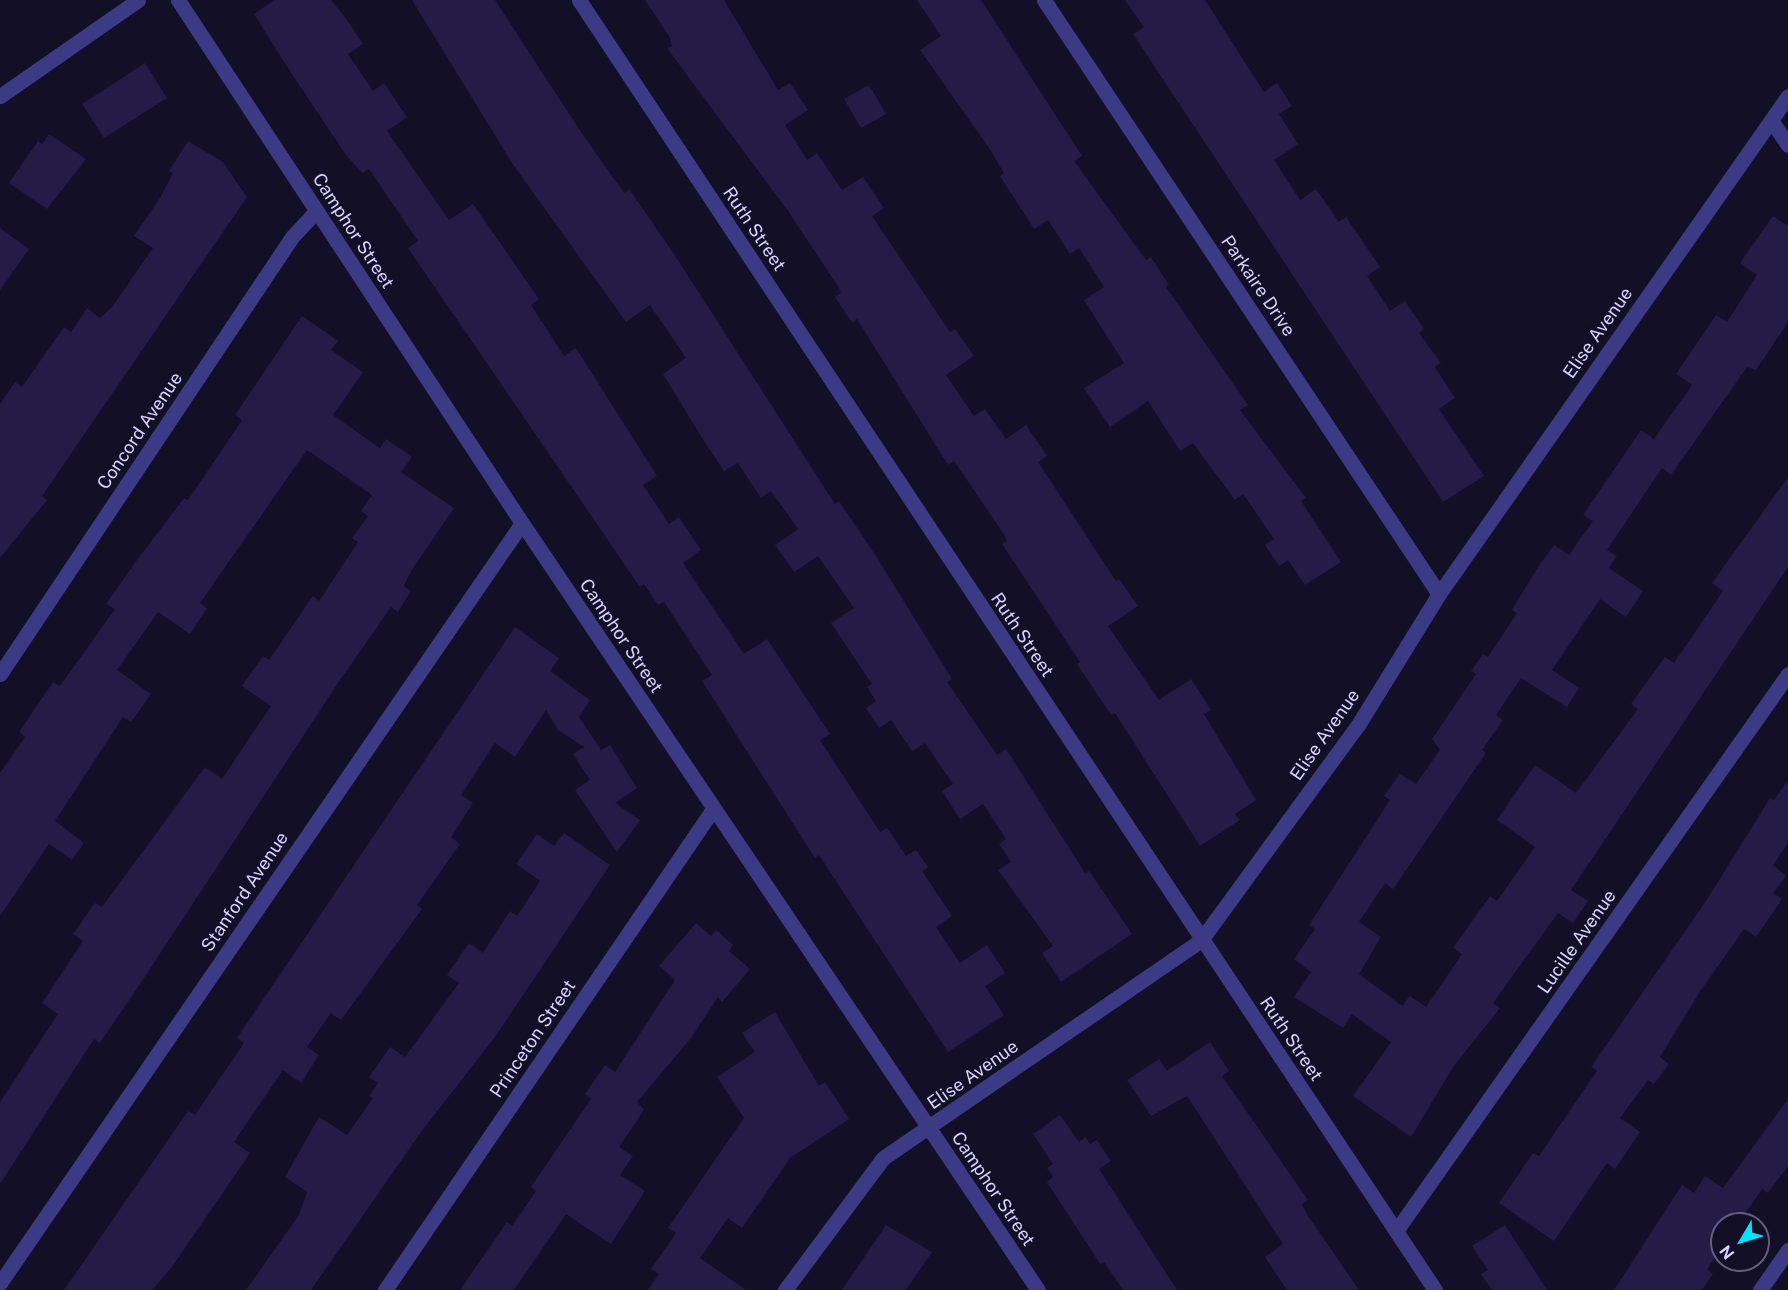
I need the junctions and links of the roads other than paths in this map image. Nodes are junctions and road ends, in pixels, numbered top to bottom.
1 (138, 0) edge
2 (178, 0) edge
3 (579, 0) edge
4 (1044, 0) edge
5 (0, 96) edge
6 (1788, 96) edge
7 (1772, 120) junction
8 (1788, 145) edge
9 (316, 211) junction
10 (522, 523) junction
11 (1439, 594) junction
12 (0, 674) edge
13 (1788, 674) edge
14 (713, 809) junction
15 (1201, 940) junction
16 (930, 1129) junction
17 (1396, 1231) junction
18 (1788, 1250) edge
19 (0, 1283) edge
20 (385, 1290) edge
21 (785, 1290) edge
22 (1038, 1290) edge
23 (1435, 1290) edge
24 (1760, 1290) edge

1 - 5 street
2 - 9 street, Camphor Street
3 - 15 street, Ruth Street
4 - 11 street, Parkaire Drive
6 - 7 street, Elise Avenue
7 - 8 street
7 - 11 street, Elise Avenue
9 - 10 street, Camphor Street
9 - 12 street, Concord Avenue
10 - 14 street, Camphor Street
10 - 19 street, Stanford Avenue
11 - 15 street, Elise Avenue
13 - 17 street, Lucille Avenue
14 - 16 street, Camphor Street
14 - 20 street, Princeton Street
15 - 16 street, Elise Avenue
15 - 17 street, Ruth Street
16 - 21 street, Elise Avenue
16 - 22 street, Camphor Street
17 - 23 street, Ruth Street
18 - 24 street

